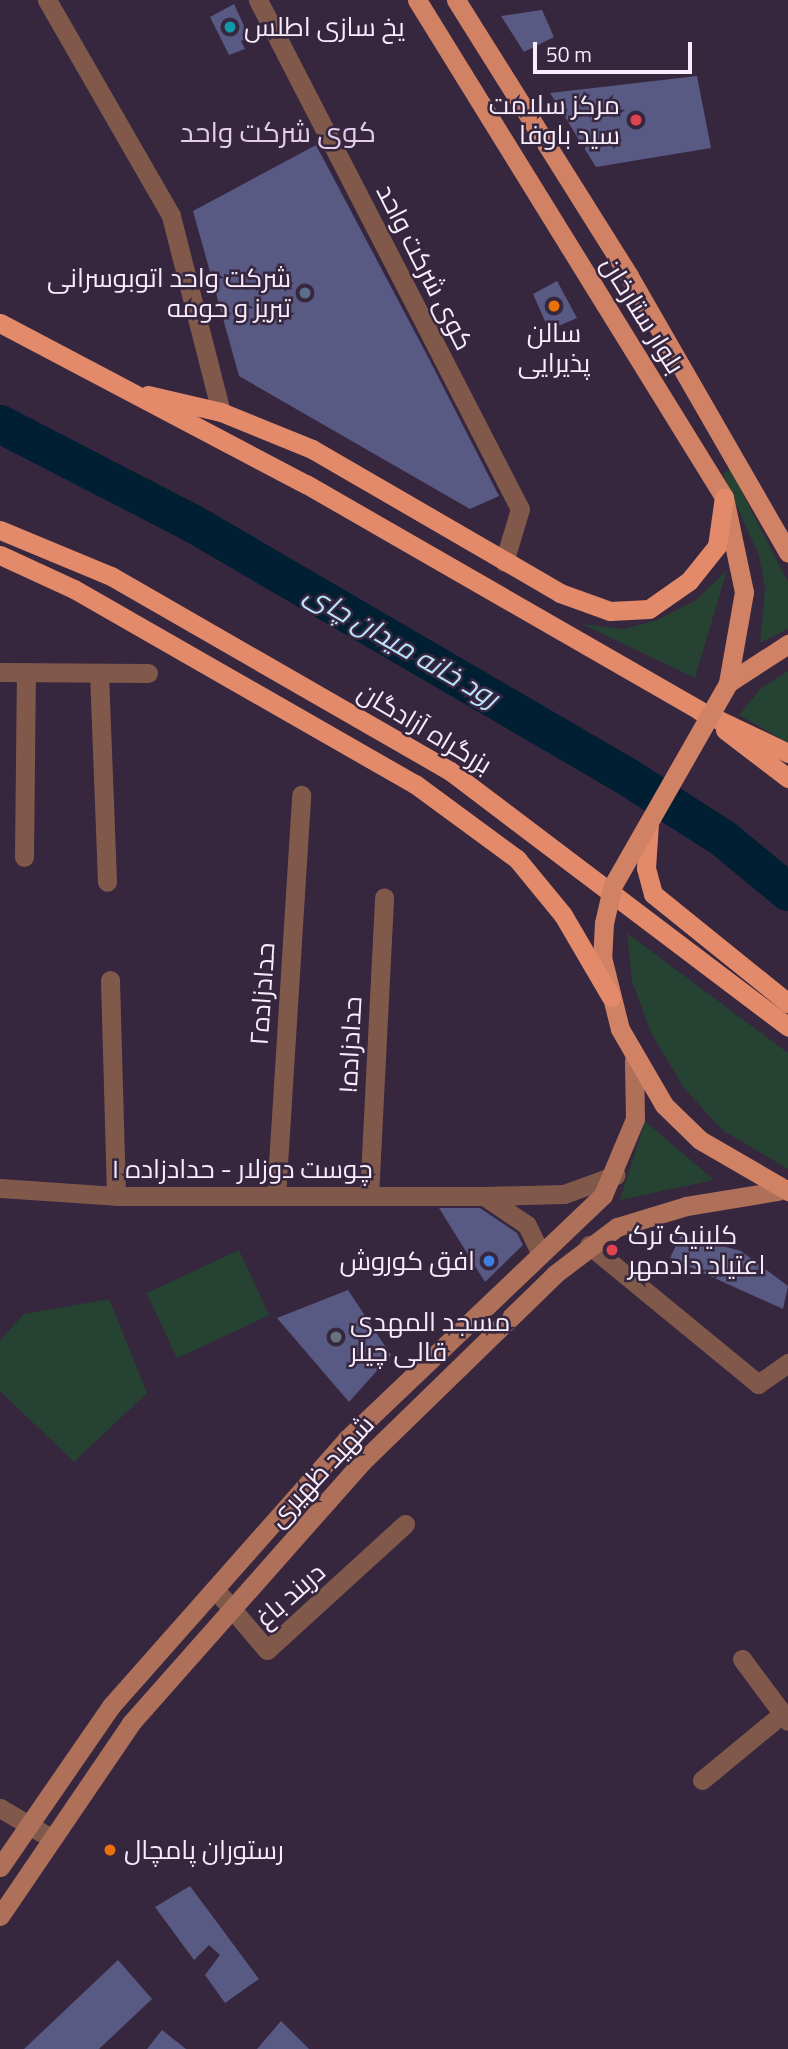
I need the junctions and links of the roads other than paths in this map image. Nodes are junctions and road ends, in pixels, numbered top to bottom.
1 (47, 0) edge
2 (258, 0) edge
3 (417, 0) edge
4 (459, 0) edge
5 (0, 323) edge
6 (118, 388) junction
7 (221, 412) junction
8 (724, 497) junction
9 (0, 530) edge
10 (788, 552) edge
11 (0, 555) edge
12 (504, 562) junction
13 (788, 644) edge
14 (0, 672) edge
15 (26, 672) junction
16 (99, 673) junction
17 (148, 673) dead end
18 (728, 682) junction
19 (700, 711) junction
20 (788, 753) edge
21 (788, 778) edge
22 (301, 795) dead end
23 (649, 824) junction
24 (24, 857) dead end
25 (107, 882) dead end
26 (384, 897) dead end
27 (110, 980) dead end
28 (611, 998) junction
29 (788, 1003) edge
30 (788, 1027) edge
31 (635, 1060) junction
32 (616, 1175) junction
33 (0, 1188) edge
34 (785, 1193) edge
35 (116, 1196) junction
36 (276, 1196) junction
37 (369, 1196) junction
38 (484, 1196) junction
39 (589, 1245) junction
40 (539, 1250) junction
41 (788, 1363) edge
42 (405, 1524) dead end
43 (215, 1589) junction
44 (232, 1609) junction
45 (742, 1659) dead end
46 (785, 1718) edge
47 (702, 1780) dead end
48 (0, 1808) edge
49 (27, 1825) junction
50 (51, 1838) junction
51 (0, 1867) edge
52 (0, 1916) edge

1 - 7 street
2 - 12 street, کوی شرکت واحد
3 - 8 main road, بلوار ستارخان
4 - 10 main road, بلوار ستارخان
5 - 6 highway
6 - 7 highway
6 - 19 highway
7 - 12 highway
8 - 12 highway
8 - 18 main road, بلوار ستارخان
9 - 30 highway, بزرگراه آزادگان
11 - 28 highway
13 - 18 main road
14 - 15 street
15 - 16 street
15 - 24 street
16 - 17 street
16 - 25 street
18 - 23 main road, bridge
19 - 20 highway
19 - 21 highway
22 - 36 street, حدادزاده۲
23 - 28 main road, bridge
23 - 29 highway
26 - 37 street, حدادزاده۱
27 - 35 street
28 - 31 main road
31 - 32 main road, شهید ظهیری
31 - 34 main road
32 - 38 street, چوست دوزلار - حدادزاده ۱
32 - 40 main road, شهید ظهیری
33 - 35 street, چوست دوزلار - حدادزاده ۱
34 - 39 main road, شهید ظهیری
35 - 36 street, چوست دوزلار - حدادزاده ۱
36 - 37 street, چوست دوزلار - حدادزاده ۱
37 - 38 street, چوست دوزلار - حدادزاده ۱
38 - 40 street
39 - 41 street
39 - 44 main road, شهید ظهیری
40 - 43 main road, شهید ظهیری
42 - 44 street, دربند باغ
43 - 44 street, دربند باغ
43 - 49 main road, شهید ظهیری
44 - 50 main road, شهید ظهیری
45 - 46 street
46 - 47 street
48 - 49 street
49 - 50 street
49 - 51 main road, شهید ظهیری
50 - 52 main road, شهید ظهیری

